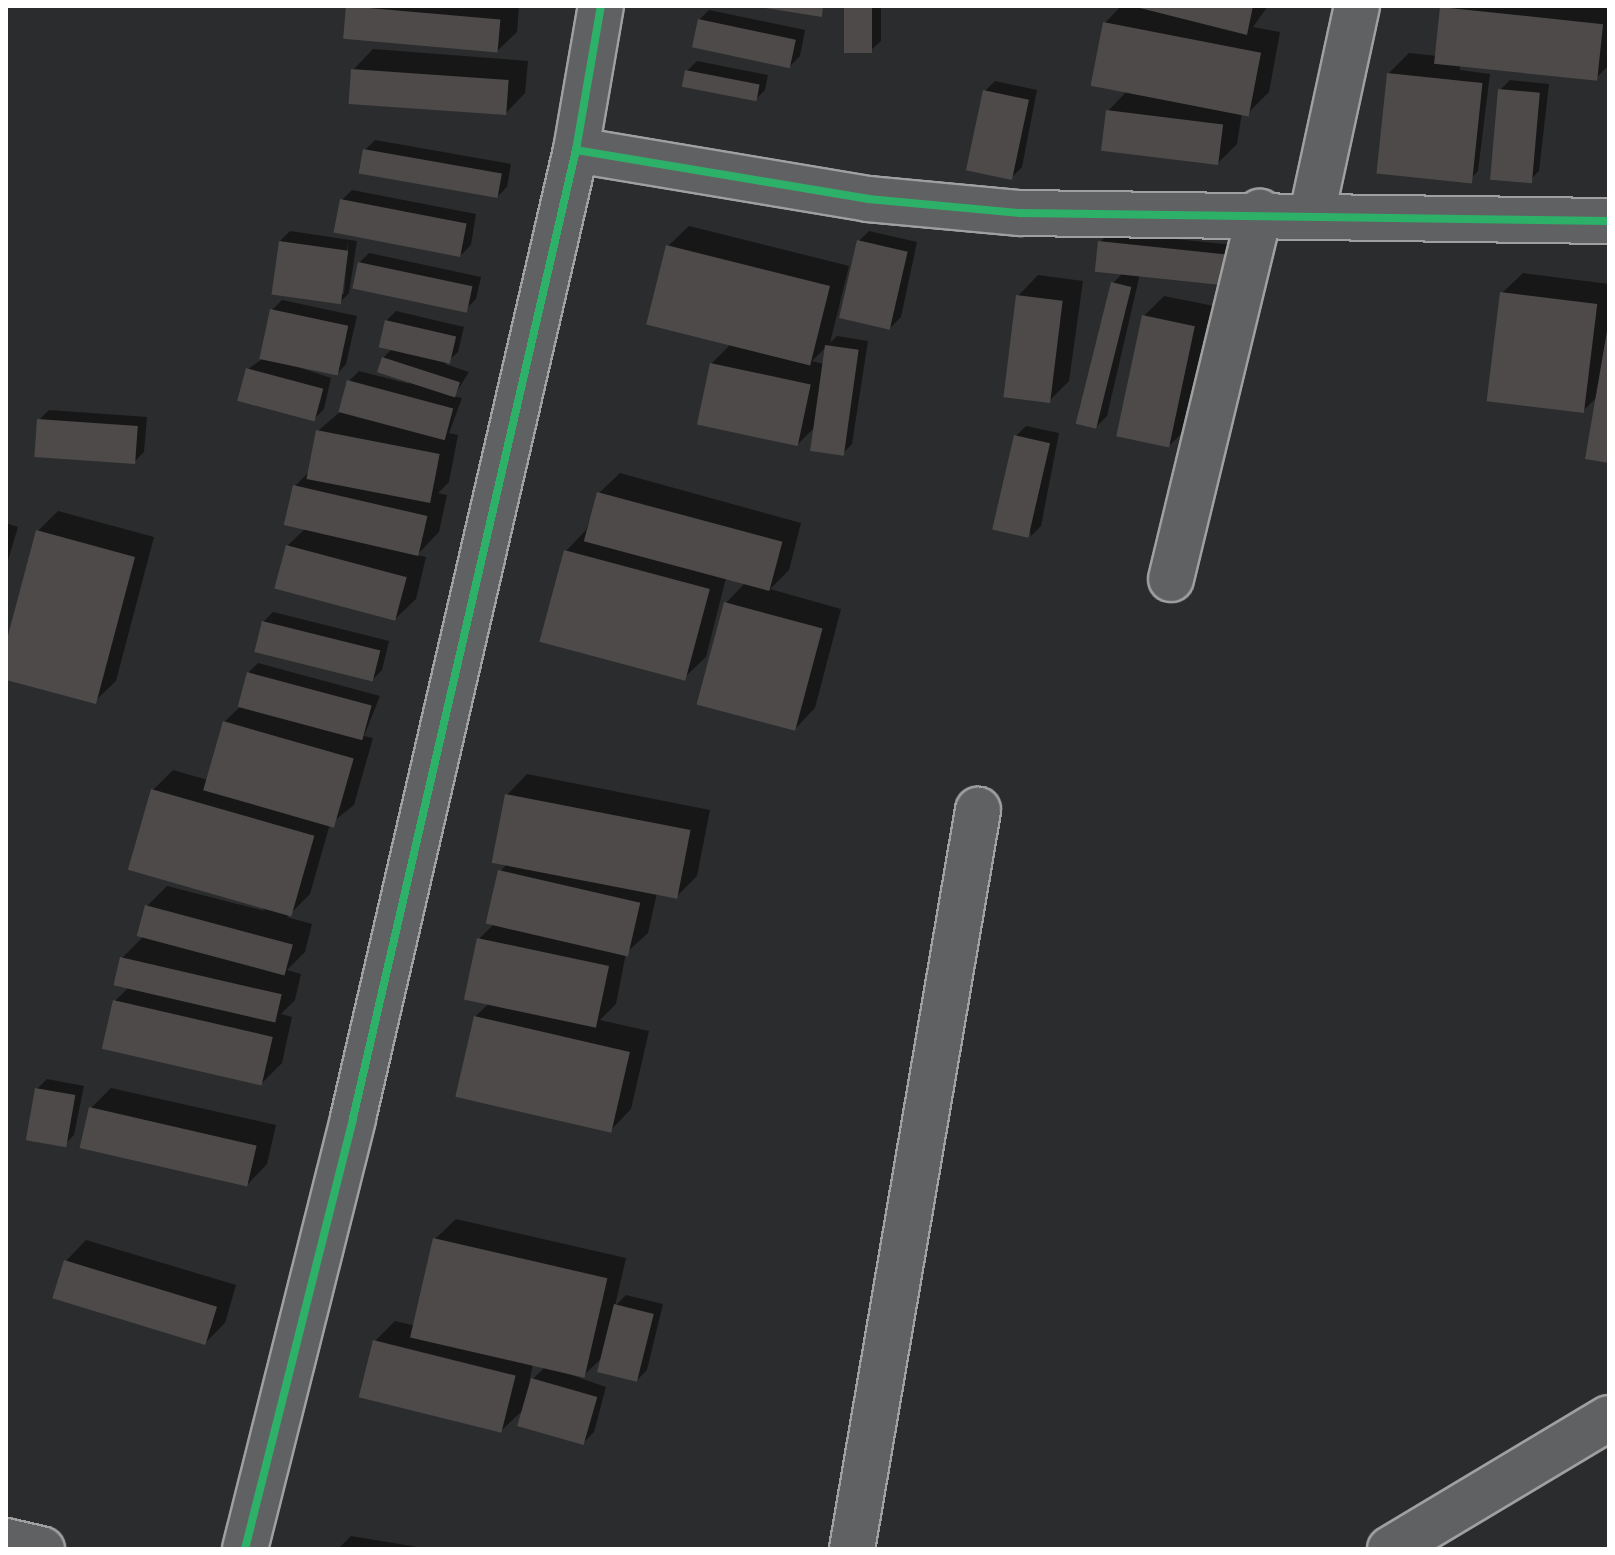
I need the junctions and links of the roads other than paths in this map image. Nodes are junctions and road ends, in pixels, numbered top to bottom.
1 (601, 6) edge
2 (1357, 6) edge
3 (576, 150) junction
4 (1260, 212) junction
5 (1312, 214) junction
6 (1609, 221) edge
7 (1171, 579) dead end
8 (978, 810) dead end
9 (1609, 1418) edge
10 (6, 1541) edge
11 (42, 1549) edge
12 (245, 1549) edge
13 (852, 1549) edge
14 (1390, 1549) edge

1 - 3 street
2 - 5 street
3 - 4 street
3 - 12 street
4 - 5 street
4 - 7 street
5 - 6 street
8 - 13 street
9 - 14 street
10 - 11 street

